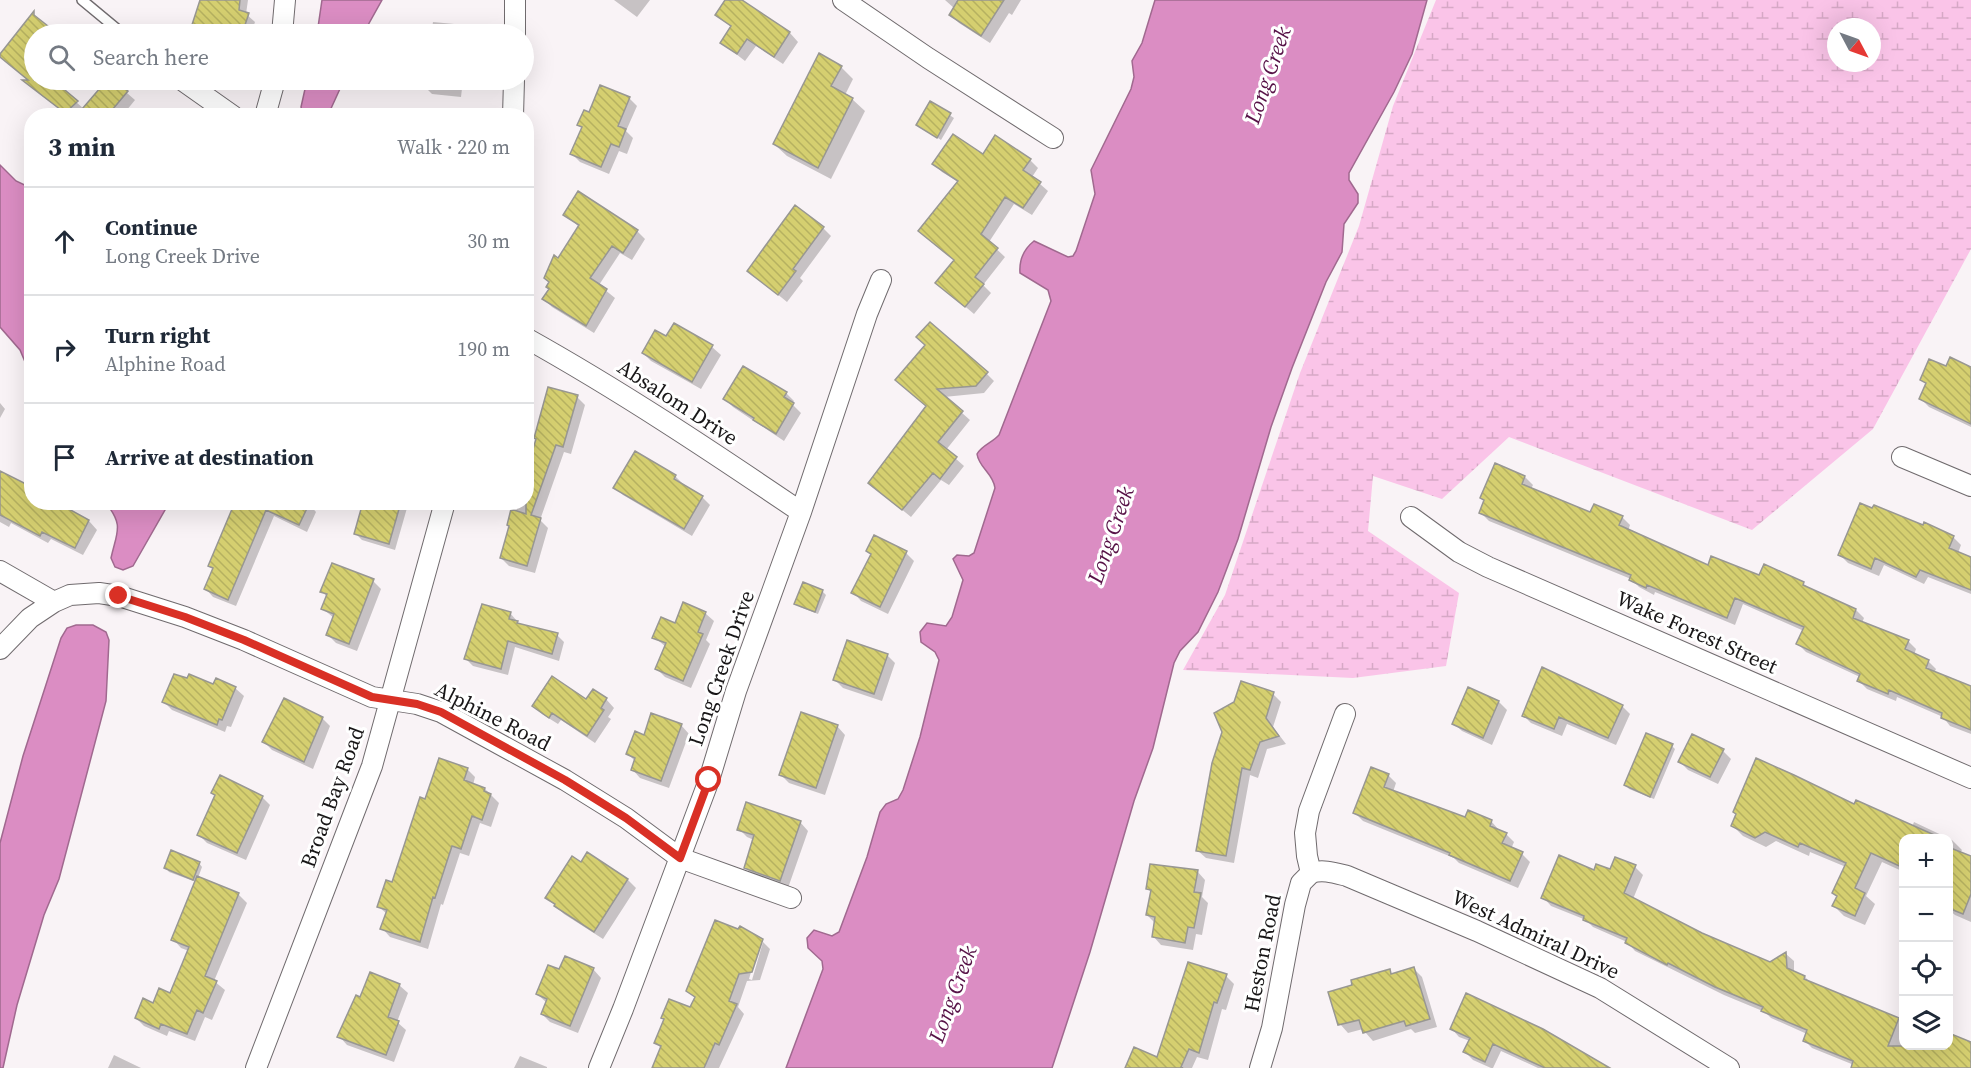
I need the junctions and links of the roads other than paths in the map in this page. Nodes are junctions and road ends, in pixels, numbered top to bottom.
1 (82, 0) edge
2 (285, 0) edge
3 (515, 0) edge
4 (843, 0) edge
5 (111, 24) edge
6 (283, 24) edge
7 (515, 24) edge
8 (196, 90) edge
9 (272, 90) edge
10 (514, 90) edge
11 (221, 108) edge
12 (267, 108) edge
13 (513, 108) edge
14 (1053, 138) dead end
15 (881, 280) dead end
16 (534, 342) edge
17 (1902, 457) dead end
18 (1971, 486) edge
19 (443, 510) edge
20 (801, 512) junction
21 (1411, 517) dead end
22 (0, 571) edge
23 (54, 602) junction
24 (0, 649) edge
25 (391, 700) junction
26 (1346, 714) dead end
27 (1971, 778) edge
28 (680, 858) junction
29 (1311, 873) junction
30 (791, 898) dead end
31 (256, 1068) edge
32 (598, 1068) edge
33 (1260, 1068) edge
34 (1729, 1068) edge

1 - 5 lane
2 - 6 street
3 - 7 street
4 - 14 street
8 - 11 street
9 - 12 street
10 - 13 street
15 - 20 street, Long Creek Drive
16 - 20 street, Absalom Drive
17 - 18 street
19 - 25 street, Broad Bay Road
20 - 28 street, Long Creek Drive
21 - 27 street, Wake Forest Street
22 - 23 street
23 - 24 street, Alphine Road
23 - 25 street, Alphine Road
25 - 28 street, Alphine Road
25 - 31 street, Broad Bay Road
26 - 29 street
28 - 30 street, Alphine Road
28 - 32 street, Long Creek Drive
29 - 33 street, Heston Road
29 - 34 street, West Admiral Drive

